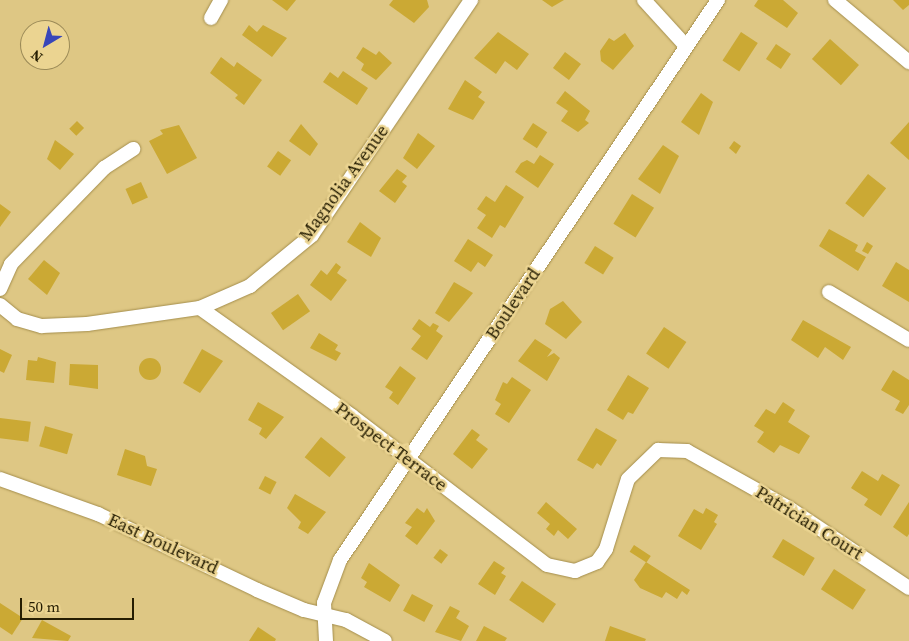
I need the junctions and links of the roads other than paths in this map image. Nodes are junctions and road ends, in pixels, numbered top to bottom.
1 (221, 0) edge
2 (471, 0) edge
3 (644, 0) edge
4 (718, 0) edge
5 (835, 0) edge
6 (211, 18) dead end
7 (686, 46) junction
8 (909, 62) edge
9 (133, 149) dead end
10 (0, 289) edge
11 (829, 292) dead end
12 (0, 305) edge
13 (200, 308) junction
14 (909, 340) edge
15 (408, 459) junction
16 (0, 479) edge
17 (588, 568) joint
18 (909, 588) edge
19 (324, 615) junction
20 (326, 641) edge
21 (385, 641) edge

1 - 6 street
2 - 13 street, Magnolia Avenue
3 - 7 street
4 - 7 street, Boulevard
5 - 8 street
7 - 15 street, Boulevard
9 - 10 street
11 - 14 street
12 - 13 street, Magnolia Avenue
13 - 15 street, Prospect Terrace
15 - 17 street, Prospect Terrace
15 - 19 street, Boulevard
16 - 19 street, East Boulevard
17 - 18 street, Patrician Court
19 - 20 street, Boulevard
19 - 21 street, East Boulevard

